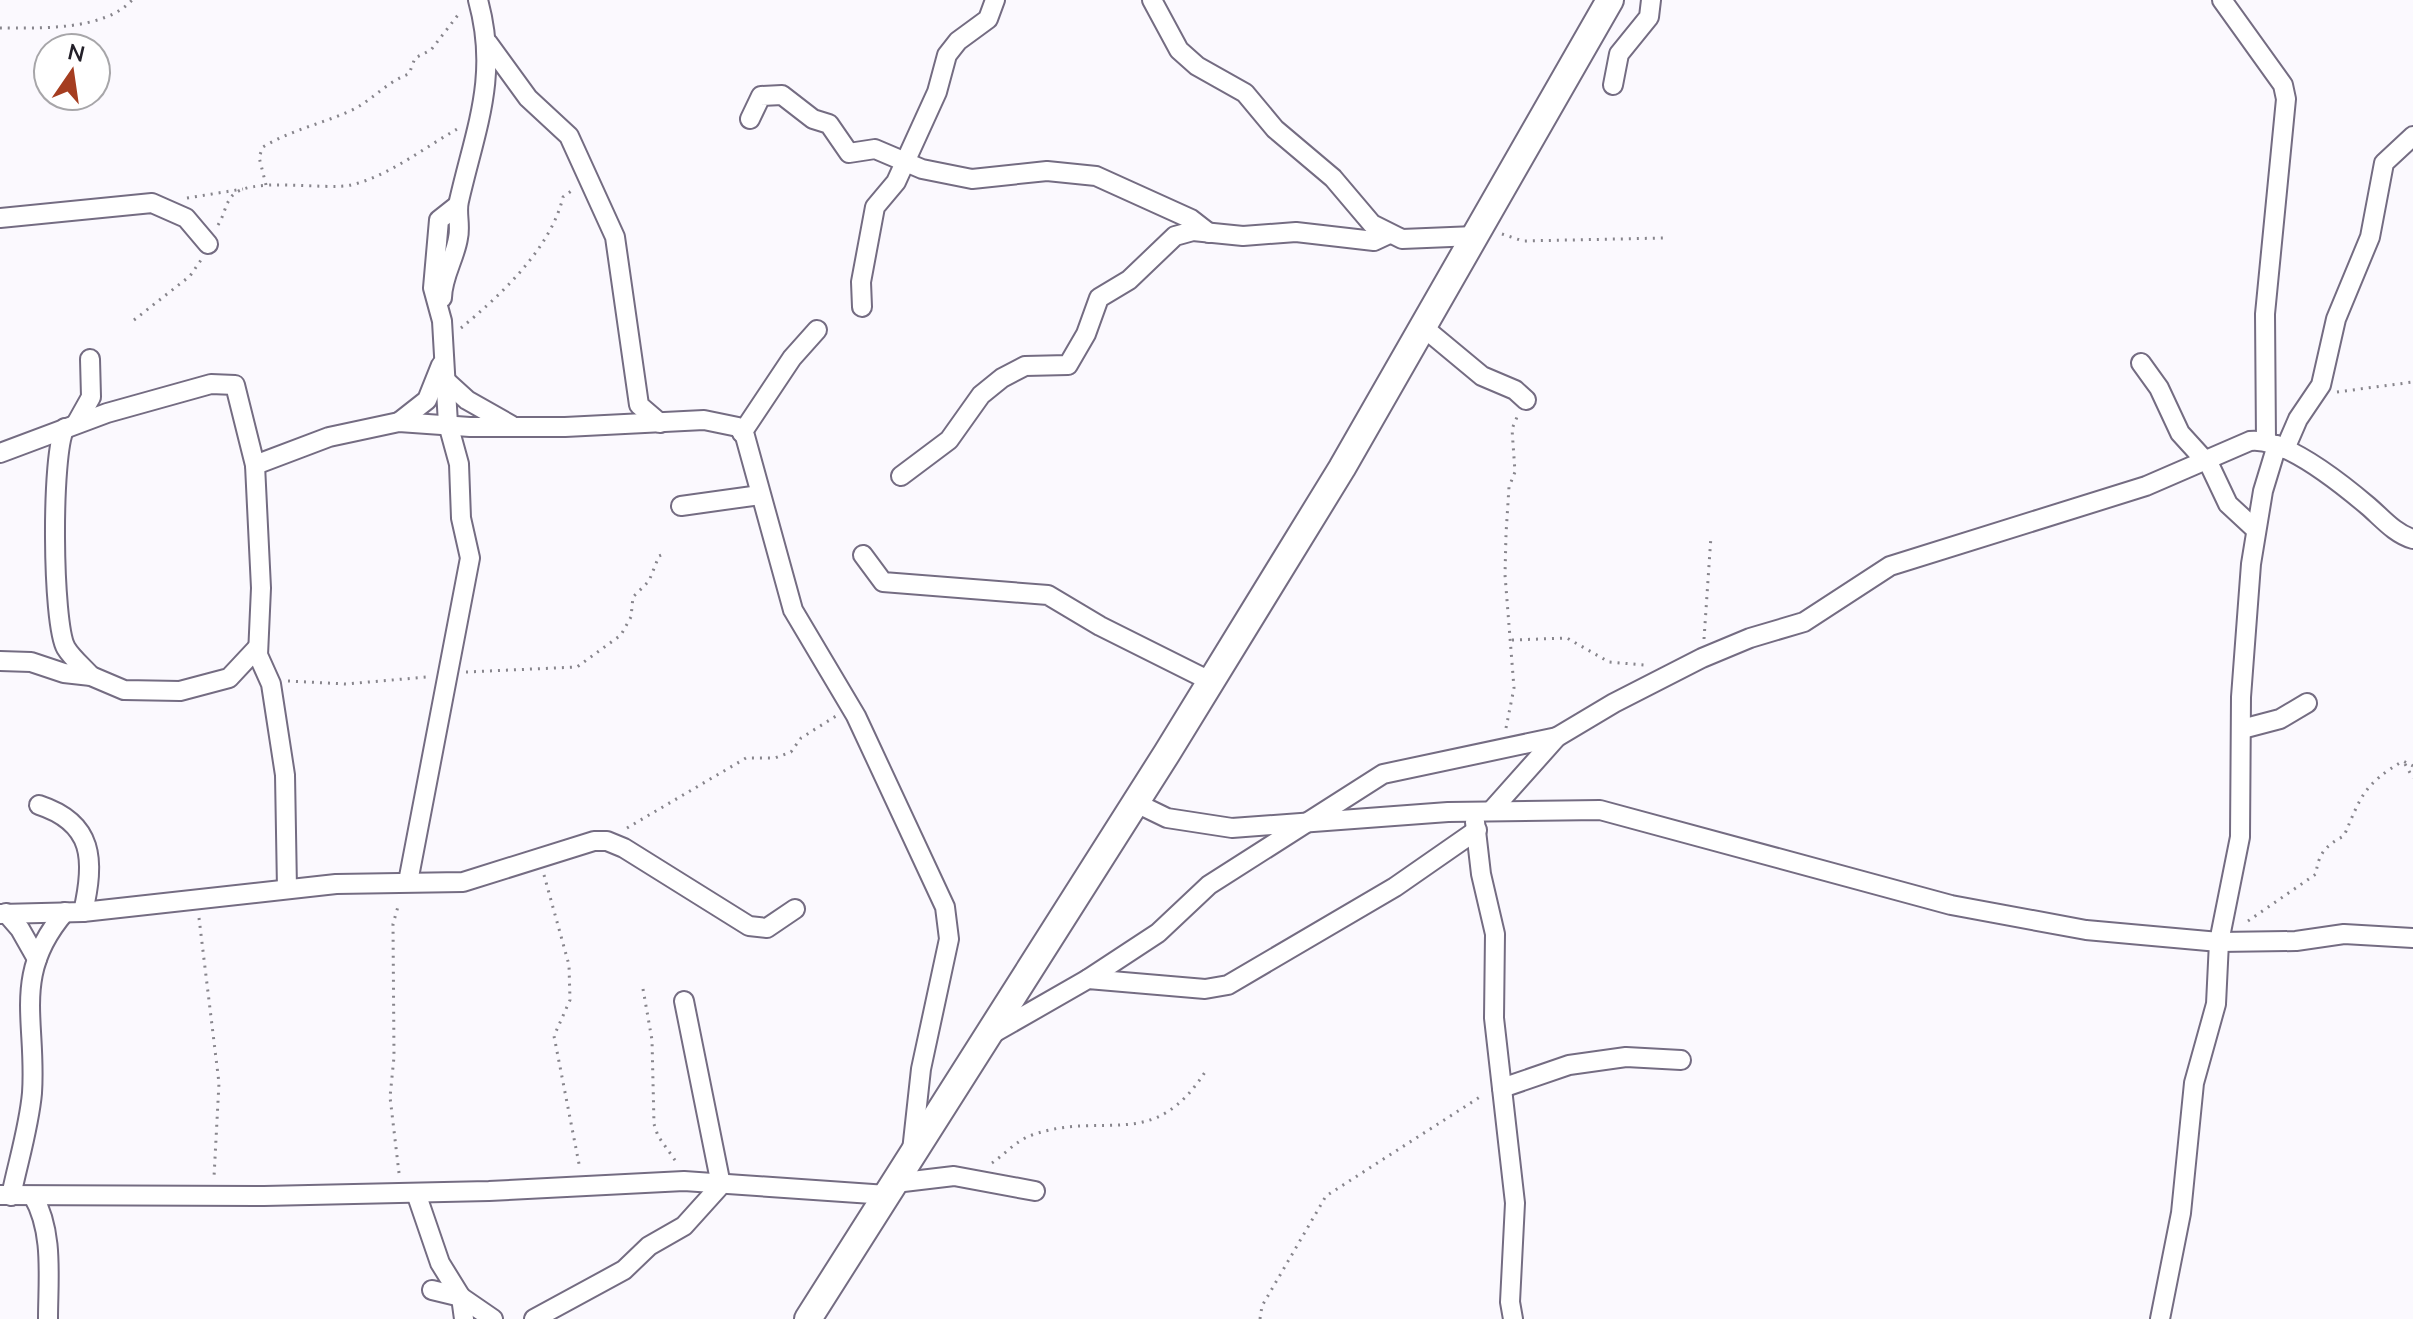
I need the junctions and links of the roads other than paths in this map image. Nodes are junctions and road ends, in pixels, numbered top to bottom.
1 (995, 0) edge
2 (1152, 0) edge
3 (1610, 0) edge
4 (1651, 0) edge
5 (2222, 0) edge
6 (470, 5) edge
7 (488, 43) junction
8 (1613, 85) dead end
9 (750, 119) dead end
10 (2413, 136) edge
11 (904, 161) junction
12 (0, 218) edge
13 (1477, 232) junction
14 (1209, 233) junction
15 (1389, 234) junction
16 (208, 244) road end
17 (862, 307) dead end
18 (1423, 327) junction
19 (817, 330) dead end
20 (446, 351) junction
21 (90, 359) dead end
22 (2141, 363) dead end
23 (445, 380) junction
24 (1526, 400) road end
25 (399, 422) junction
26 (660, 423) junction
27 (448, 424) junction
28 (71, 425) junction
29 (511, 425) junction
30 (742, 433) junction
31 (2276, 445) junction
32 (0, 453) edge
33 (2205, 462) junction
34 (255, 465) junction
35 (901, 476) dead end
36 (760, 495) junction
37 (681, 506) dead end
38 (2256, 530) junction
39 (2413, 539) edge
40 (863, 555) dead end
41 (258, 647) junction
42 (0, 661) edge
43 (91, 676) junction
44 (229, 678) junction
45 (268, 678) junction
46 (1210, 681) junction
47 (2307, 703) dead end
48 (2242, 729) junction
49 (1557, 737) junction
50 (1134, 802) junction
51 (39, 805) dead end
52 (1482, 811) junction
53 (1310, 822) junction
54 (1477, 830) junction
55 (410, 882) junction
56 (287, 889) junction
57 (795, 909) dead end
58 (74, 912) junction
59 (3, 914) edge
60 (2413, 938) edge
61 (2219, 942) junction
62 (37, 959) junction
63 (1088, 979) junction
64 (684, 1001) dead end
65 (987, 1038) junction
66 (1681, 1060) dead end
67 (1502, 1086) junction
68 (911, 1158) junction
69 (721, 1185) junction
70 (891, 1189) junction
71 (1035, 1191) dead end
72 (411, 1193) junction
73 (6, 1196) edge
74 (33, 1196) junction
75 (432, 1290) dead end
76 (461, 1297) junction
77 (48, 1319) edge
78 (464, 1319) edge
79 (493, 1319) edge
80 (534, 1319) edge
81 (808, 1319) edge
82 (1513, 1319) edge
83 (2160, 1319) edge

1 - 11 street
2 - 15 street
3 - 13 street
4 - 8 street
5 - 31 street
6 - 7 street
7 - 20 street
7 - 26 street
9 - 11 street
10 - 31 street
11 - 14 street
11 - 17 street
12 - 16 street
13 - 15 street
13 - 18 street
14 - 15 street
14 - 35 street
18 - 24 street
18 - 46 street
19 - 30 street
20 - 23 street
20 - 25 street
21 - 28 street
22 - 33 street
23 - 27 street
23 - 29 street
25 - 27 street
25 - 34 street
26 - 29 street
26 - 30 street
27 - 29 street
27 - 55 street
28 - 32 street
28 - 34 street
28 - 43 street
30 - 36 street
31 - 33 street
31 - 38 street
31 - 39 street
33 - 38 street
33 - 49 street
34 - 41 street
36 - 37 street
36 - 68 street
38 - 48 street
40 - 46 street
41 - 44 street
41 - 45 street
42 - 43 street
43 - 44 street
44 - 45 street
45 - 56 street
46 - 50 street
47 - 48 street
48 - 61 street
49 - 52 street
49 - 53 street
50 - 53 street
50 - 65 street
51 - 58 street
52 - 53 street
52 - 54 street
52 - 61 street
53 - 63 street
54 - 63 street
54 - 67 street
55 - 56 street
55 - 57 street
56 - 58 street
58 - 59 street
58 - 62 street
59 - 62 street
60 - 61 street
61 - 83 street
62 - 73 street
63 - 65 street
64 - 69 street
65 - 68 street
66 - 67 street
67 - 82 street
68 - 70 street
69 - 70 street
69 - 72 street
69 - 80 street
70 - 71 street
70 - 81 street
72 - 74 street
72 - 76 street
73 - 74 street
74 - 77 street
75 - 76 street
76 - 78 street
76 - 79 street

